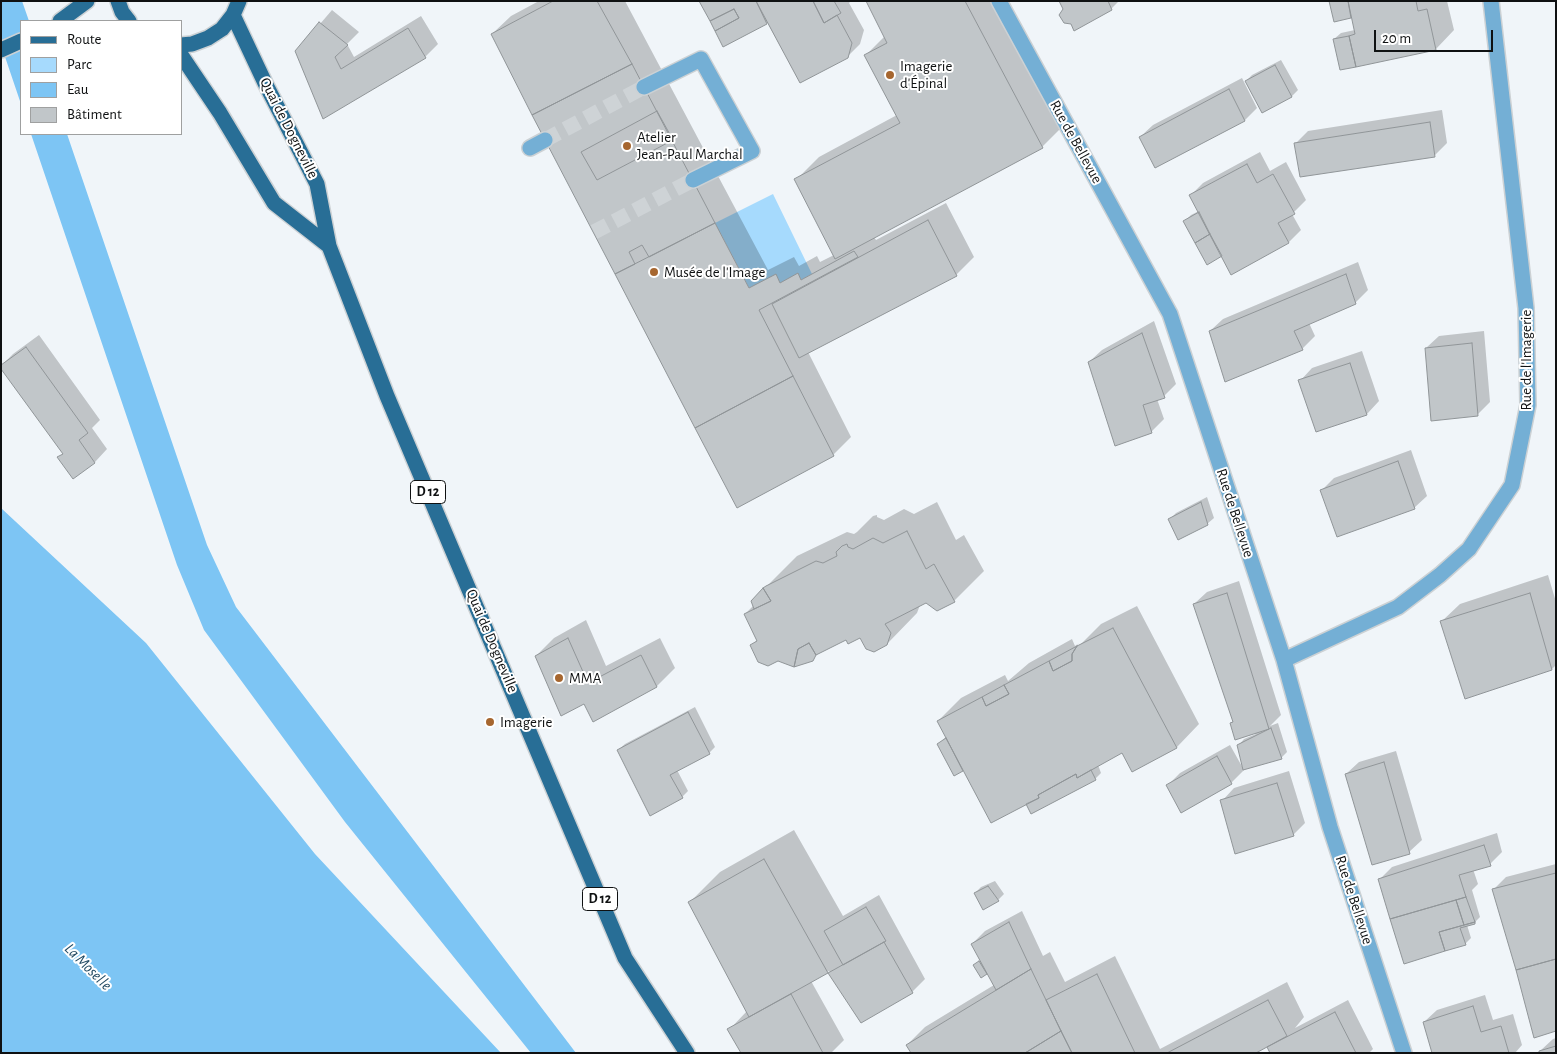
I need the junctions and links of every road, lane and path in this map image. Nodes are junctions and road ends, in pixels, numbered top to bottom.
1 (87, 1) edge
2 (118, 1) edge
3 (999, 1) edge
4 (1491, 1) edge
5 (236, 8) edge
6 (61, 20) edge
7 (128, 20) edge
8 (20, 41) edge
9 (182, 45) edge
10 (1, 50) edge
11 (182, 56) edge
12 (644, 87) tunnel mouth
13 (545, 140) tunnel mouth
14 (530, 148) dead end
15 (693, 180) tunnel mouth
16 (328, 246) junction
17 (1284, 660) junction
18 (687, 1053) edge
19 (1404, 1053) edge

1 - 6 main road
2 - 7 main road
3 - 17 street, Rue de Bellevue
4 - 17 street, Rue de l'Imagerie
5 - 9 main road
5 - 16 main road, Quai de Dogneville / D 12
8 - 10 main road
11 - 16 main road, Quai de Dogneville / D 12
12 - 15 street
13 - 14 street
16 - 18 main road, Quai de Dogneville / D 12
17 - 19 street, Rue de Bellevue

